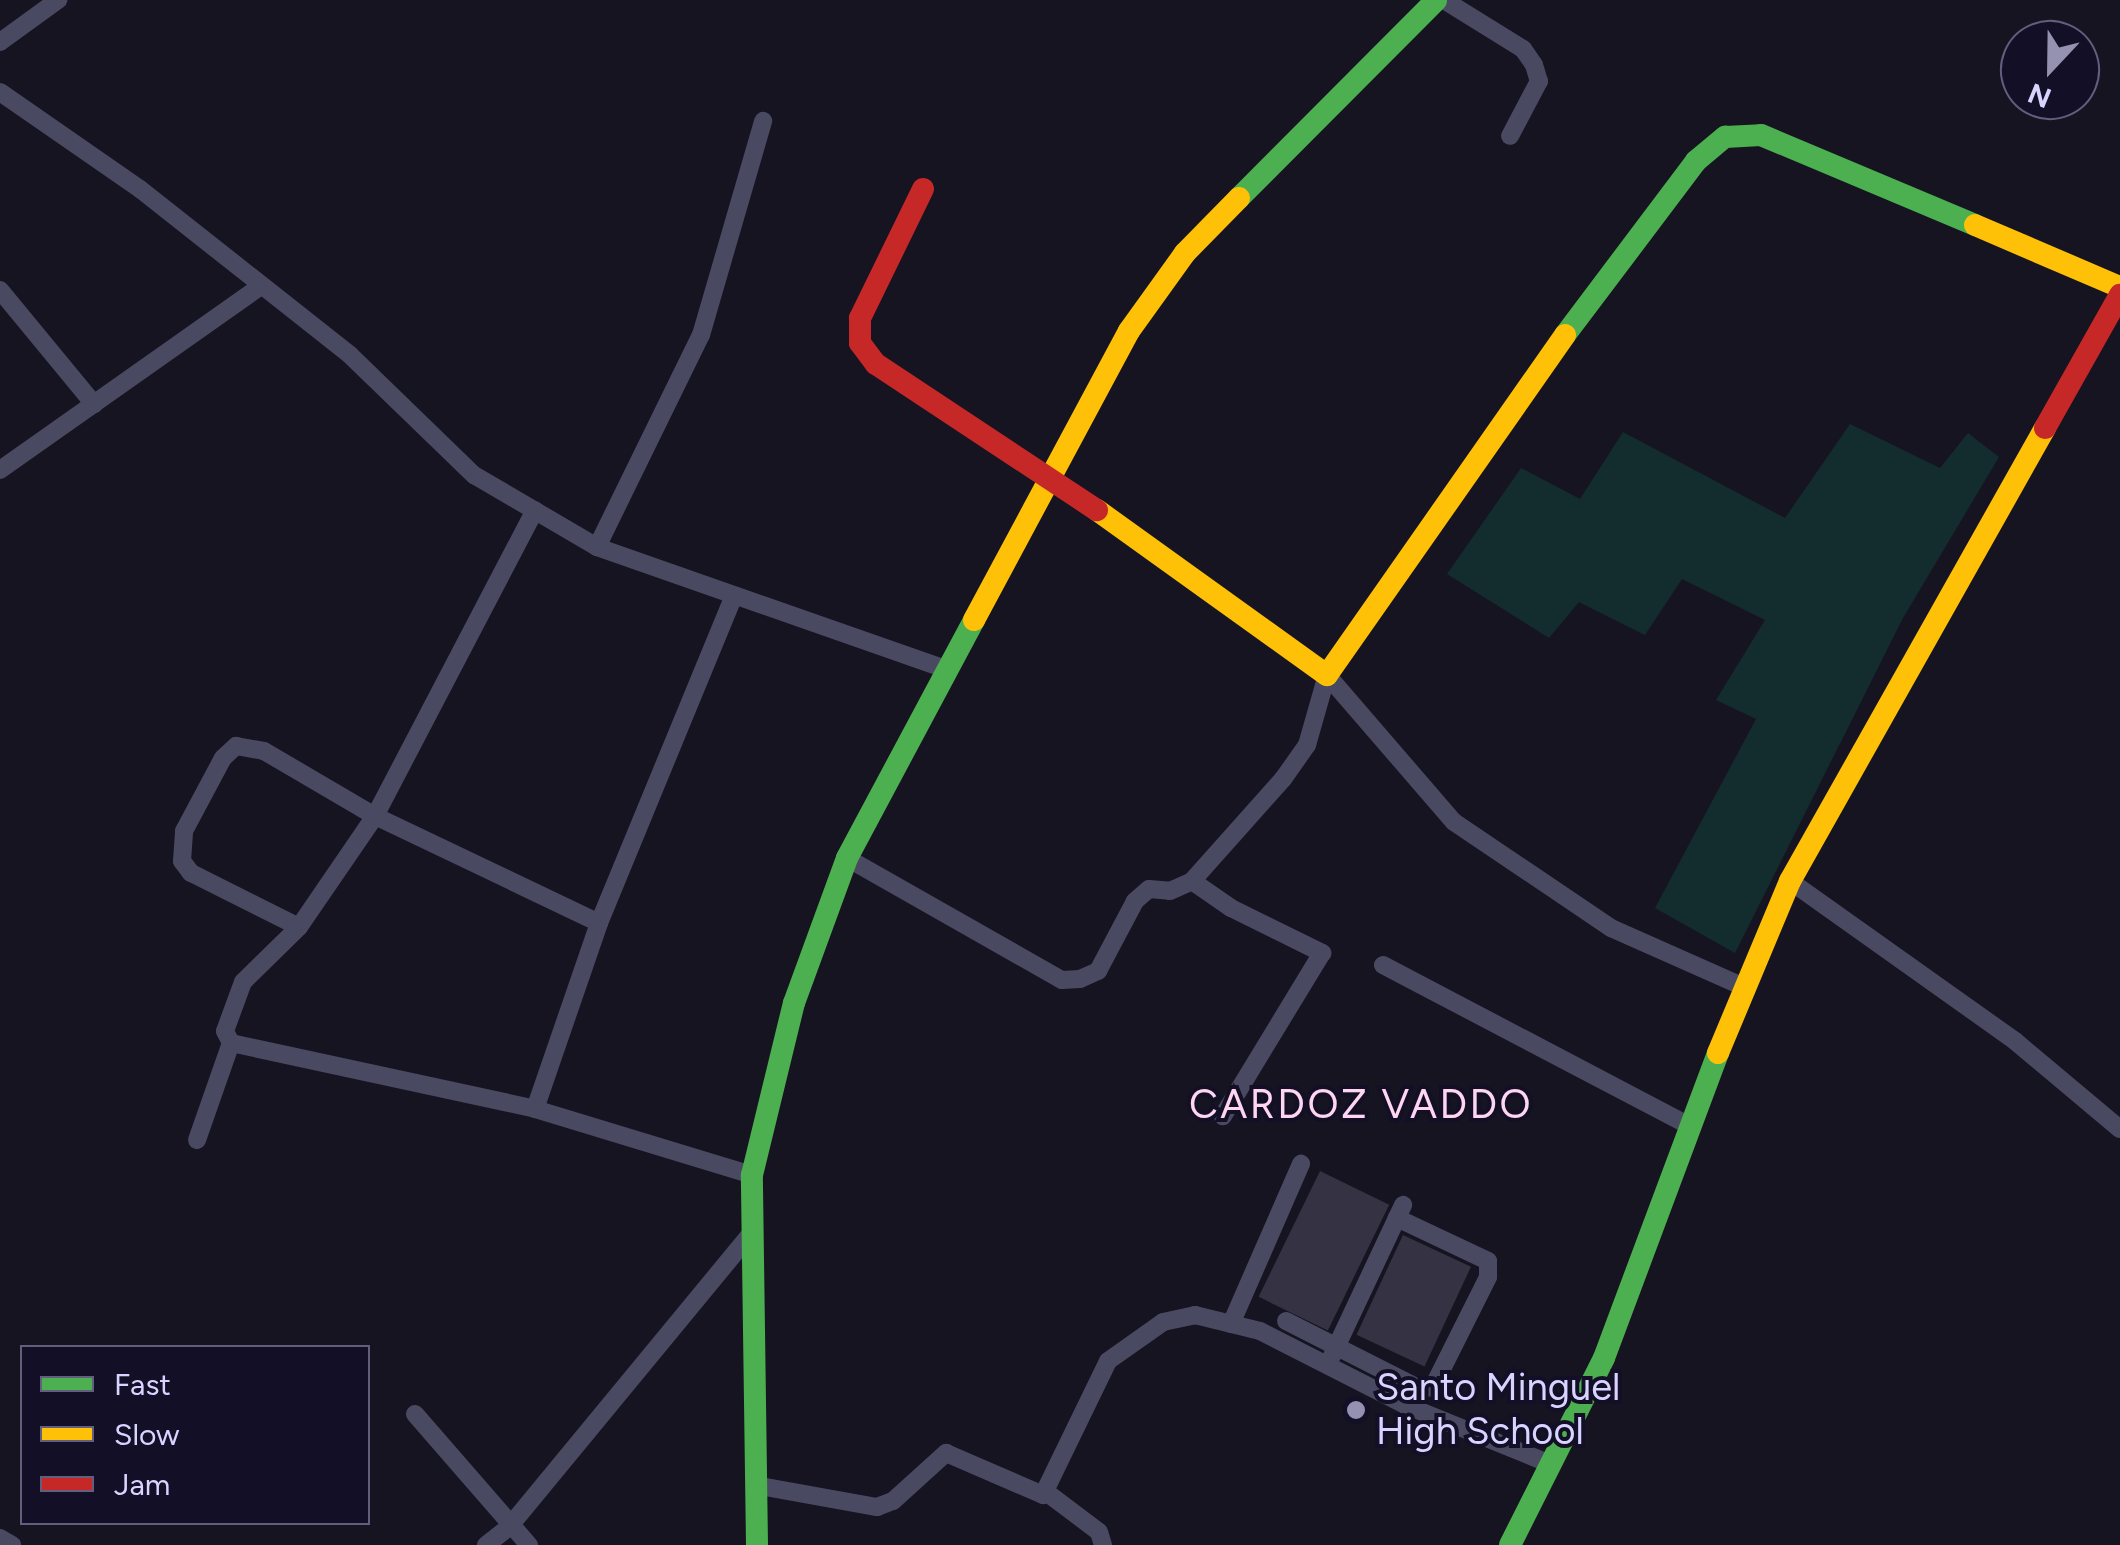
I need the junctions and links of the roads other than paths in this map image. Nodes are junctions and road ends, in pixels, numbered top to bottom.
1 (58, 0) edge
2 (1436, 0) edge
3 (1444, 0) edge
4 (0, 42) edge
5 (0, 92) edge
6 (763, 120) dead end
7 (1510, 136) dead end
8 (923, 188) dead end
9 (261, 286) junction
10 (2120, 287) edge
11 (0, 290) edge
12 (2120, 296) edge
13 (94, 404) junction
14 (0, 470) edge
15 (1052, 479) junction
16 (535, 510) junction
17 (597, 547) junction
18 (734, 596) junction
19 (946, 669) junction
20 (1326, 675) junction
21 (374, 816) junction
22 (847, 858) junction
23 (1192, 881) junction
24 (1790, 881) junction
25 (600, 922) junction
26 (299, 927) junction
27 (1382, 965) dead end
28 (1742, 986) junction
29 (231, 1042) junction
30 (535, 1109) junction
31 (1224, 1116) dead end
32 (1688, 1125) junction
33 (2120, 1129) edge
34 (197, 1140) dead end
35 (1301, 1164) dead end
36 (752, 1175) junction
37 (753, 1232) junction
38 (1286, 1322) dead end
39 (1231, 1324) junction
40 (1336, 1346) junction
41 (1328, 1365) junction
42 (415, 1414) dead end
43 (1550, 1464) junction
44 (760, 1486) junction
45 (1046, 1492) junction
46 (509, 1527) junction
47 (0, 1538) edge
48 (12, 1545) edge
49 (486, 1545) edge
50 (530, 1545) edge
51 (757, 1545) edge
52 (1103, 1545) edge
53 (1510, 1545) edge

1 - 4 street
2 - 15 street
3 - 7 street
5 - 9 street
6 - 17 street
8 - 15 street
9 - 13 street
9 - 16 street
10 - 20 street
11 - 13 street
12 - 24 street
13 - 14 street
15 - 19 street
15 - 20 street
16 - 17 street
16 - 21 street
17 - 18 street
18 - 19 street
18 - 25 street
19 - 22 street
20 - 23 street
20 - 28 street
21 - 25 street
21 - 26 street
21 - 26 street
22 - 23 street
22 - 36 street
23 - 31 street
24 - 28 street
24 - 33 street
25 - 30 street
26 - 29 street
27 - 32 street
28 - 32 street
29 - 30 street
29 - 34 street
30 - 36 street
32 - 43 street
35 - 39 street
36 - 37 street
37 - 44 street
37 - 46 street
38 - 40 street
39 - 41 street
39 - 45 street
40 - 40 street
40 - 41 street
41 - 43 street
42 - 46 street
43 - 53 street
44 - 45 street
44 - 51 street
45 - 52 street
46 - 49 street
46 - 50 street
47 - 48 street

